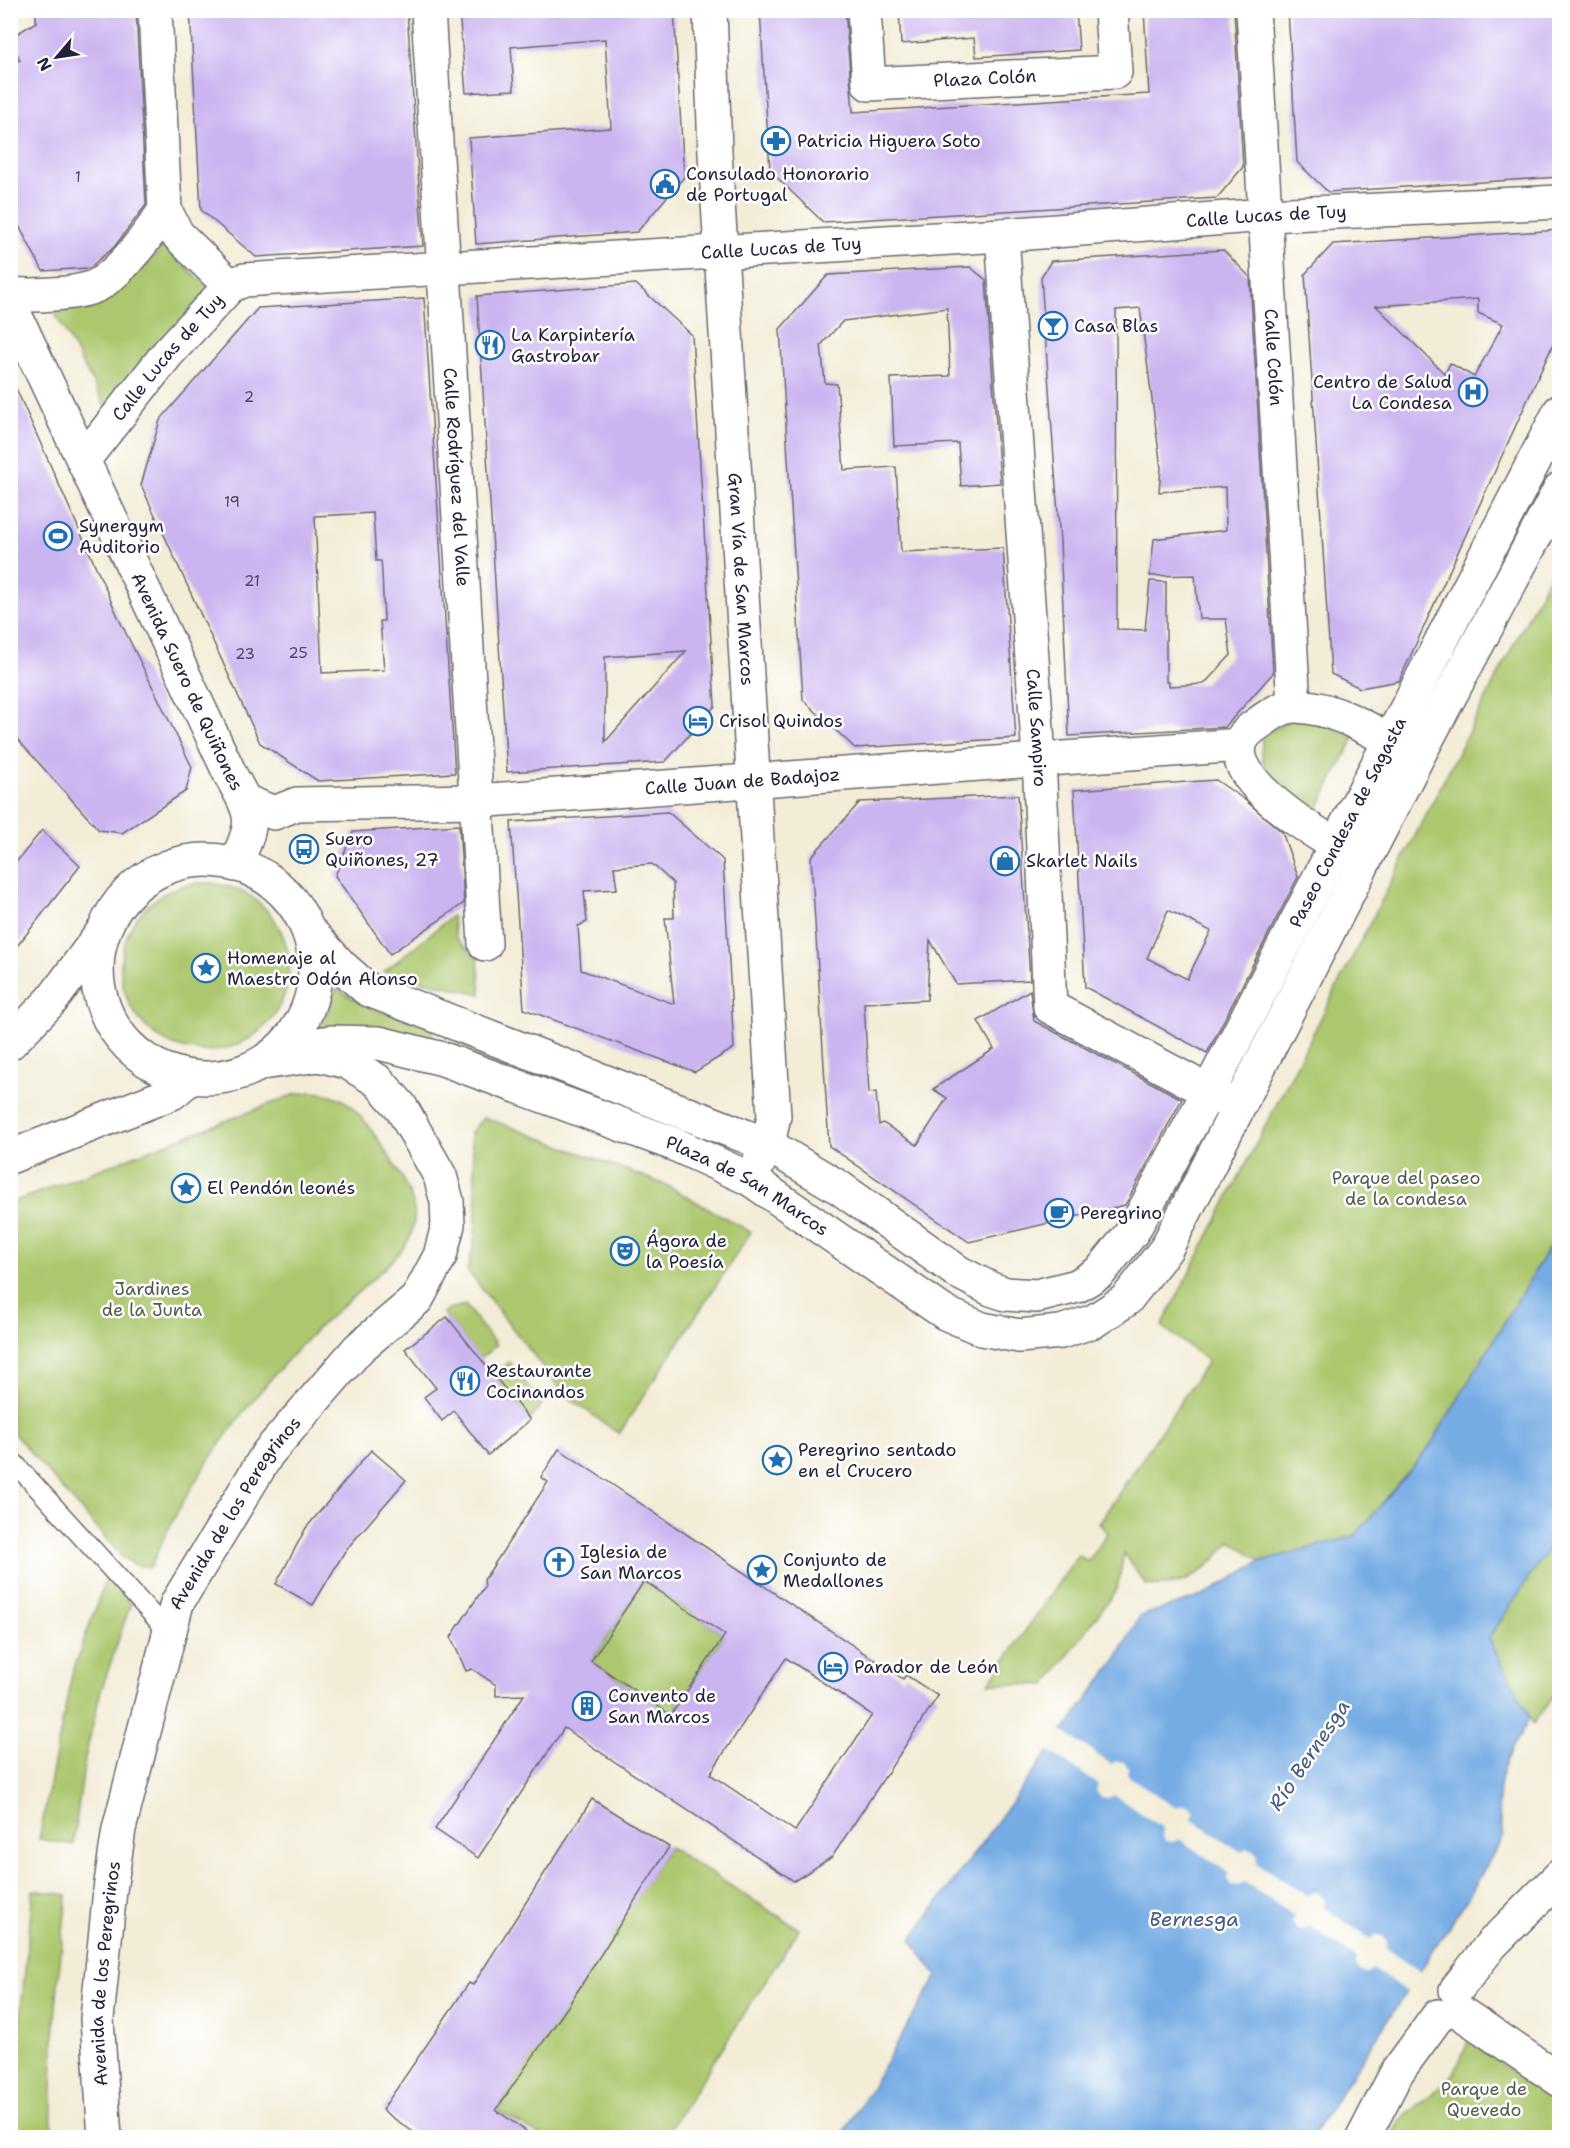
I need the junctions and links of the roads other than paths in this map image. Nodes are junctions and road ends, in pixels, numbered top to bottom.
1 (155, 10) edge
2 (428, 10) edge
3 (710, 10) edge
4 (864, 10) edge
5 (1111, 10) edge
6 (1253, 10) edge
7 (1560, 202) edge
8 (165, 210) junction
9 (1266, 215) junction
10 (1002, 235) junction
11 (723, 252) junction
12 (443, 266) junction
13 (230, 286) junction
14 (10, 294) edge
15 (10, 304) edge
16 (1560, 411) edge
17 (84, 459) junction
18 (1560, 489) edge
19 (1294, 705) junction
20 (1389, 740) junction
21 (1240, 745) junction
22 (1418, 756) junction
23 (1039, 758) junction
24 (754, 780) junction
25 (476, 801) junction
26 (260, 807) junction
27 (1335, 846) junction
28 (1364, 861) junction
29 (237, 865) junction
30 (101, 934) junction
31 (313, 935) junction
32 (485, 944) dead end
33 (10, 1043) edge
34 (272, 1056) junction
35 (190, 1078) junction
36 (1209, 1091) junction
37 (1239, 1108) junction
38 (768, 1145) junction
39 (10, 1157) edge
40 (750, 1179) junction
41 (1133, 1231) joint
42 (1166, 1249) joint
43 (10, 1458) edge
44 (169, 1633) junction
45 (1560, 1876) edge
46 (1451, 2006) junction
47 (1560, 2080) edge
48 (105, 2138) edge
49 (1363, 2138) edge

1 - 8 street
2 - 12 street, Calle Rodríguez del Valle
3 - 11 street, Gran Vía de San Marcos
4 - 5 street, Plaza Colón
6 - 9 street, Calle Colón
7 - 9 street, Calle Lucas de Tuy
8 - 13 street
8 - 14 street
9 - 10 street, Calle Lucas de Tuy
9 - 19 street, Calle Colón
10 - 11 street, Calle Lucas de Tuy
10 - 23 street, Calle Sampiro
11 - 12 street, Calle Lucas de Tuy
11 - 24 street, Gran Vía de San Marcos
12 - 13 street, Calle Lucas de Tuy
12 - 25 street, Calle Rodríguez del Valle
13 - 17 street, Calle Lucas de Tuy
15 - 17 street, Avenida Suero de Quiñones
16 - 20 street, Paseo Condesa de Sagasta
17 - 26 street, Avenida Suero de Quiñones
18 - 22 street, Paseo Condesa de Sagasta
19 - 20 street
19 - 21 street
20 - 22 street
20 - 27 street, Paseo Condesa de Sagasta
21 - 23 street, Calle Juan de Badajoz
21 - 27 street
22 - 28 street, Paseo Condesa de Sagasta
23 - 24 street, Calle Juan de Badajoz
23 - 36 street, Calle Sampiro
24 - 25 street, Calle Juan de Badajoz
24 - 38 street, Gran Vía de San Marcos
25 - 26 street, Calle Juan de Badajoz
25 - 32 street, Calle Rodríguez del Valle
26 - 29 street
27 - 28 street
27 - 36 street, Paseo Condesa de Sagasta
28 - 37 street, Paseo Condesa de Sagasta
29 - 30 street
29 - 31 street
30 - 33 street
30 - 35 street
31 - 34 street
31 - 38 street, Plaza de San Marcos
34 - 35 street
34 - 40 street, Plaza de San Marcos
34 - 44 street, Avenida de los Peregrinos
35 - 39 street
36 - 37 street, Calle Sampiro
36 - 41 street, Paseo Condesa de Sagasta
37 - 42 street, Paseo Condesa de Sagasta
38 - 40 street, Gran Vía de San Marcos
38 - 41 street, Plaza de San Marcos
40 - 42 street, Plaza de San Marcos
43 - 44 lane
44 - 48 street, Avenida de los Peregrinos
45 - 46 street
46 - 47 street
46 - 49 street

